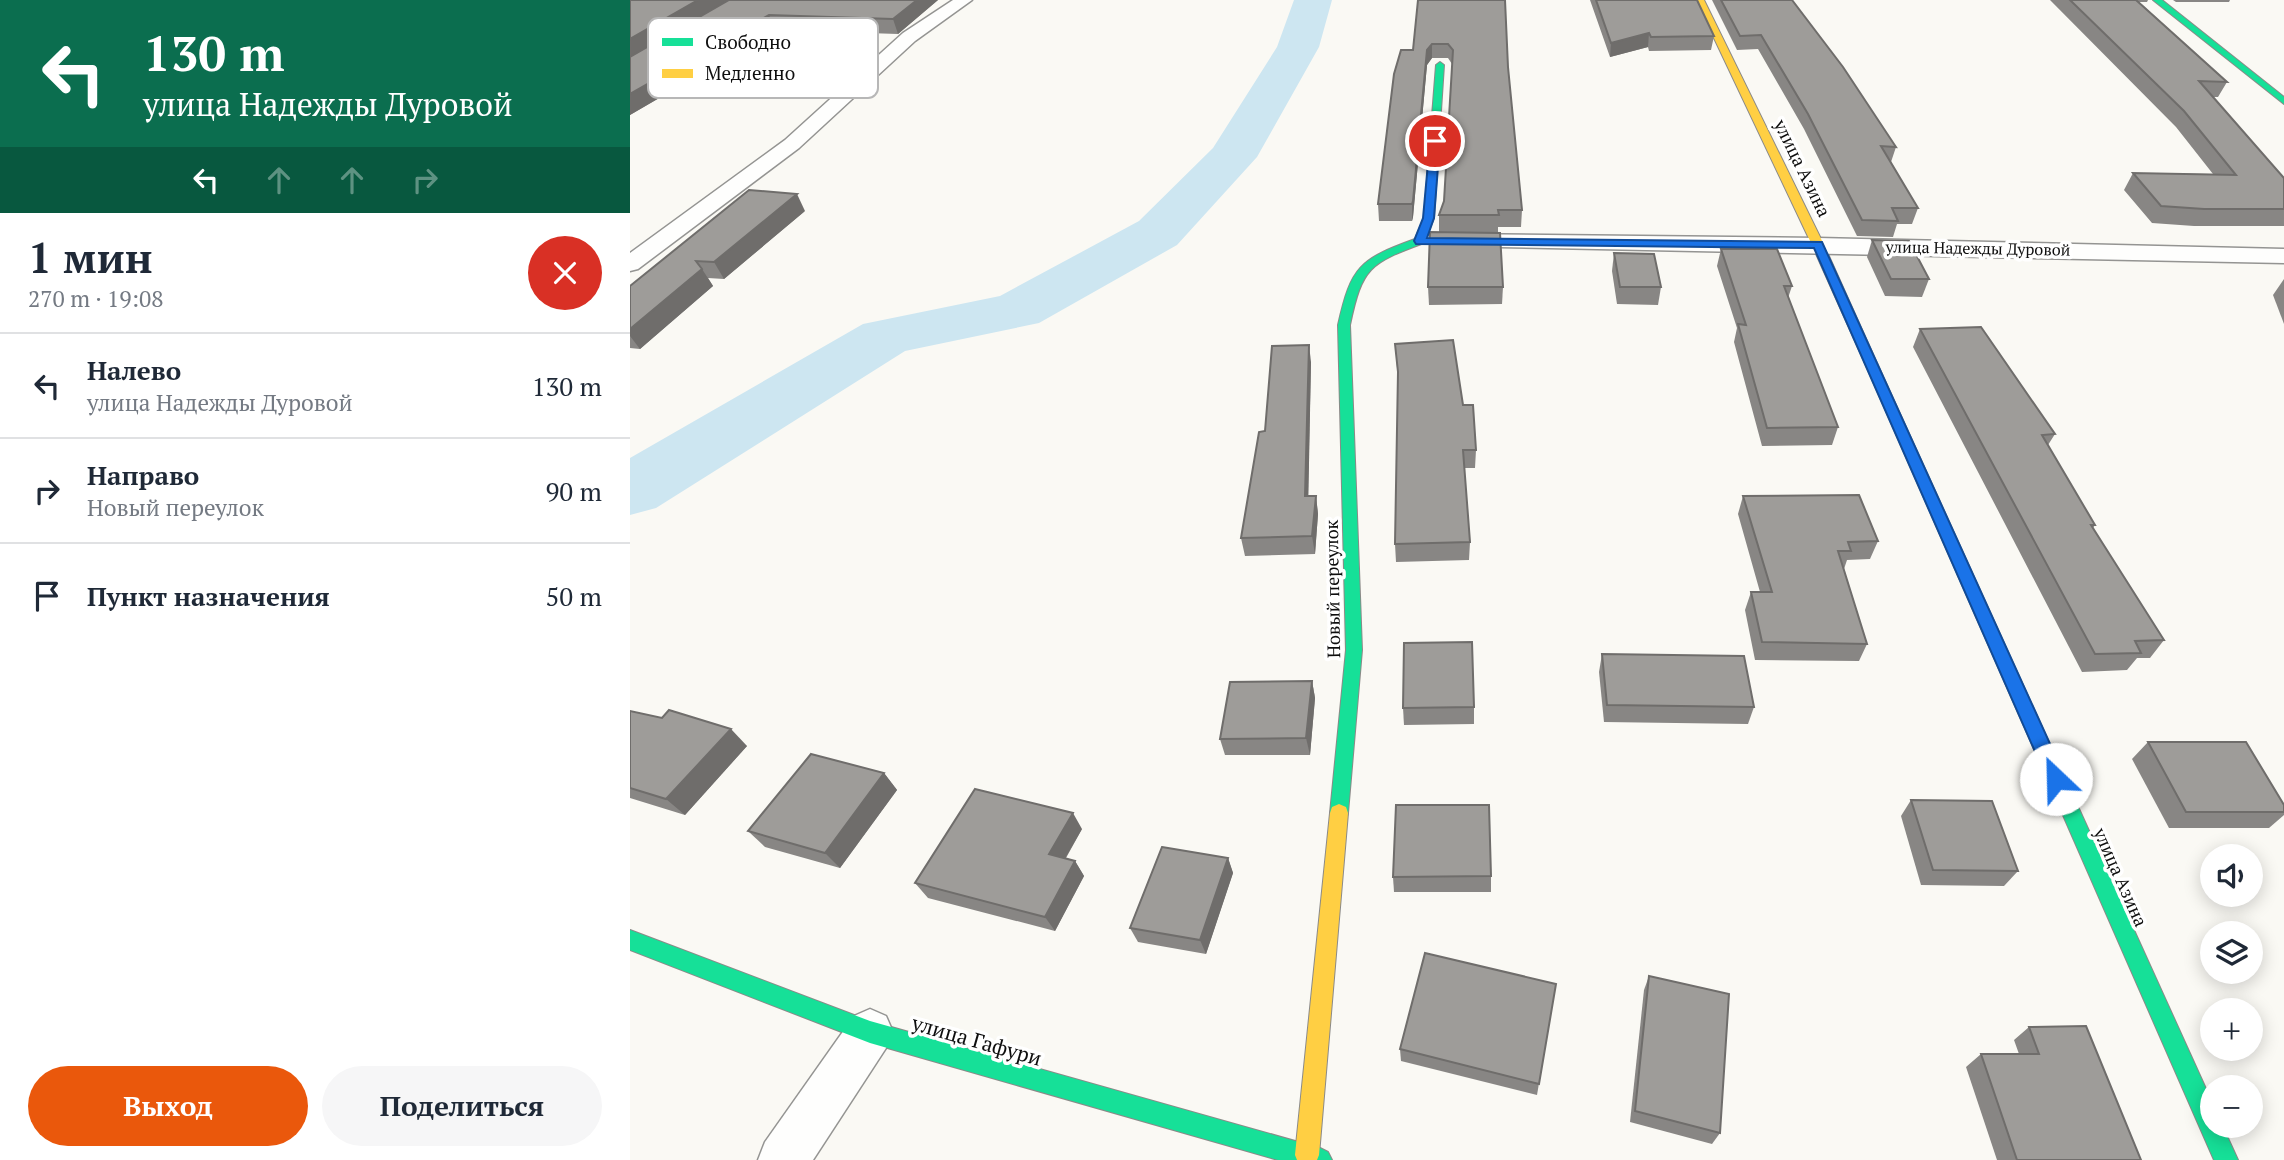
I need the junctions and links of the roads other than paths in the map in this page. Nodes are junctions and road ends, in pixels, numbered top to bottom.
1 (964, 0) edge
2 (1700, 0) edge
3 (2157, 0) edge
4 (878, 65) edge
5 (1440, 65) edge
6 (842, 98) edge
7 (2284, 101) edge
8 (1420, 241) junction
9 (1818, 245) junction
10 (2284, 256) edge
11 (630, 264) edge
12 (630, 940) edge
13 (870, 1032) junction
14 (1314, 1157) edge
15 (783, 1160) edge
16 (2226, 1160) edge

1 - 4 street
2 - 9 street, улица Азина
3 - 7 street
5 - 8 street
6 - 11 street
8 - 9 street, улица Надежды Дуровой
8 - 14 street, Новый переулок
9 - 10 street, улица Надежды Дуровой
9 - 16 street, улица Азина
12 - 13 street, улица Гафури
13 - 14 street, улица Гафури
13 - 15 street

